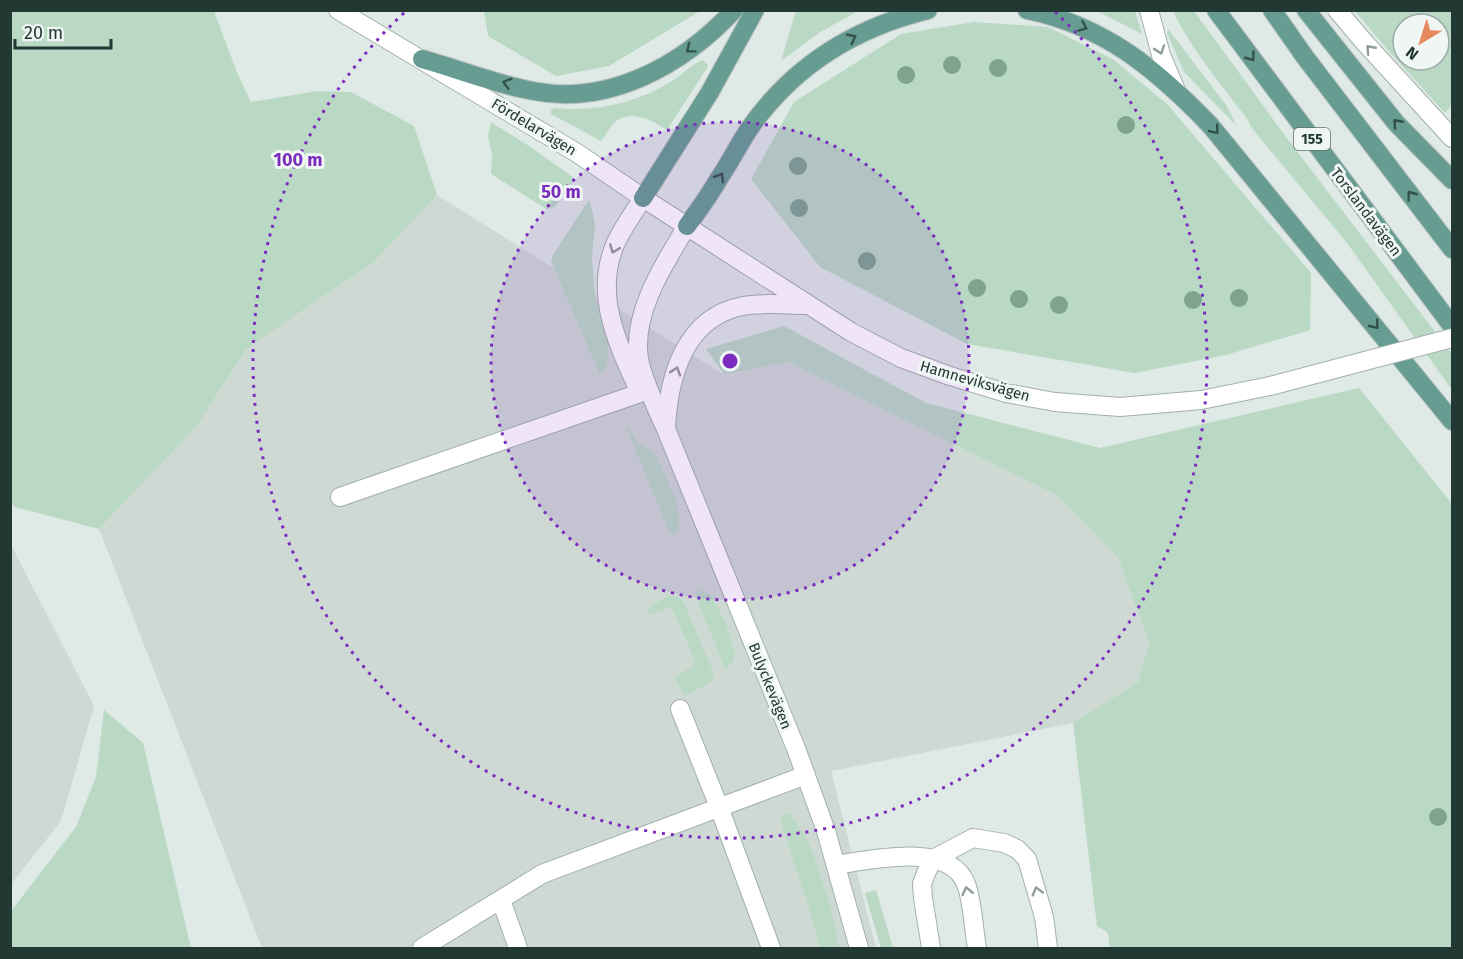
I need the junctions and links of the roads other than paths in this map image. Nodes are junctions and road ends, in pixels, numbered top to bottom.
1 (338, 10) edge
2 (358, 10) edge
3 (734, 10) edge
4 (755, 10) edge
5 (928, 10) edge
6 (1027, 10) edge
7 (1149, 10) edge
8 (1216, 10) edge
9 (1272, 10) edge
10 (1306, 10) edge
11 (1337, 10) edge
12 (422, 59) junction
13 (1175, 88) junction
14 (1452, 138) edge
15 (1452, 180) edge
16 (643, 198) junction
17 (687, 226) junction
18 (1452, 249) edge
19 (809, 305) junction
20 (1452, 326) edge
21 (1452, 338) edge
22 (640, 393) junction
23 (655, 405) junction
24 (1452, 421) edge
25 (666, 429) junction
26 (340, 497) dead end
27 (680, 709) dead end
28 (806, 775) junction
29 (718, 807) junction
30 (933, 860) junction
31 (836, 865) junction
32 (501, 900) junction
33 (422, 948) edge
34 (518, 948) edge
35 (771, 948) edge
36 (859, 948) edge
37 (931, 948) edge
38 (976, 948) edge
39 (1048, 948) edge

1 - 12 street, Fördelarvägen
2 - 12 street, Fördelarvägen
3 -> 12 main road
4 - 16 main road
17 -> 5 main road
6 -> 13 main road
7 -> 13 street
8 -> 20 main road, Torslandavägen / 155
18 -> 9 main road
15 -> 10 main road
14 -> 11 street
12 - 16 street, Fördelarvägen
13 -> 24 main road
16 - 17 street, Hamneviksvägen
16 -> 22 street, Bulyckevägen
17 - 19 street, Hamneviksvägen
17 - 23 street, Bulyckevägen
19 - 21 street, Hamneviksvägen, bridge
25 -> 19 street, Bulyckevägen
22 - 23 street, Bulyckevägen
22 - 26 street
23 - 25 street, Bulyckevägen
25 - 28 street, Bulyckevägen
27 - 29 street
28 - 29 street
28 - 31 street, Bulyckevägen
29 - 32 street
29 - 35 street
30 - 31 street
30 - 37 street
38 -> 30 street
39 -> 30 street
31 - 36 street, Bulyckevägen
32 - 33 street
32 - 34 street

